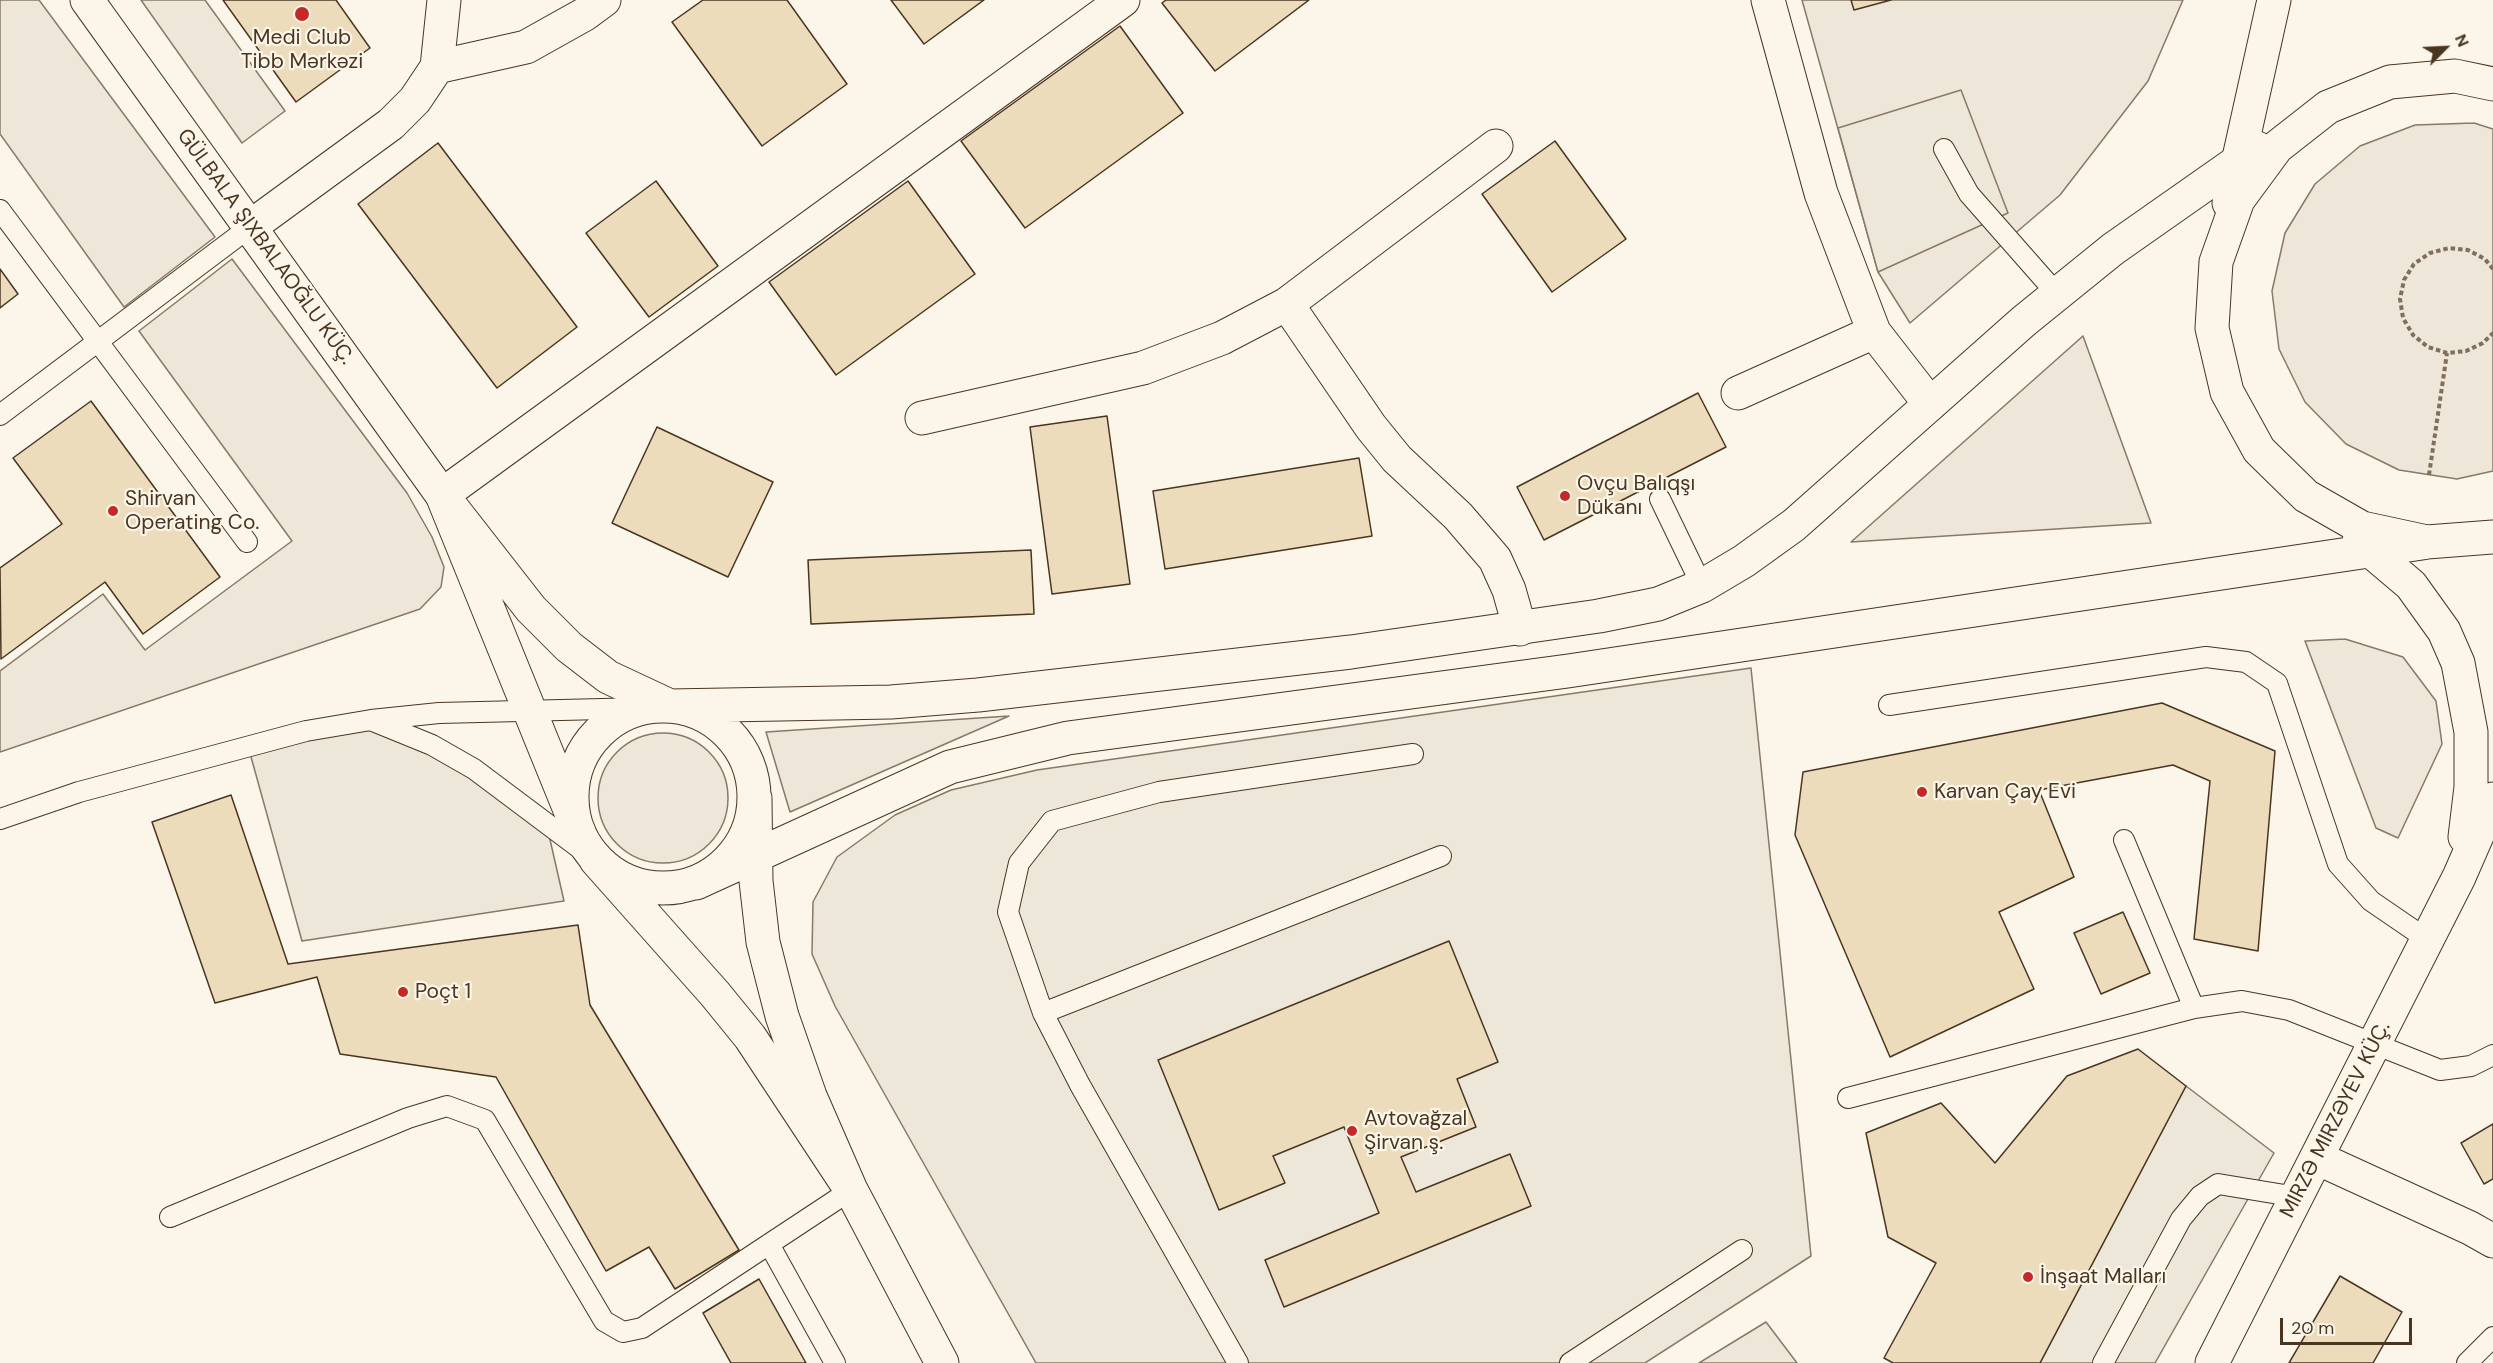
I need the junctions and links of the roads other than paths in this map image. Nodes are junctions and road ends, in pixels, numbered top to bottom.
1 (87, 0) edge
2 (444, 0) edge
3 (604, 0) edge
4 (1123, 0) edge
5 (1768, 0) edge
6 (2274, 0) edge
7 (436, 67) junction
8 (2493, 84) edge
9 (2328, 107) junction
10 (1496, 146) dead end
11 (1944, 149) dead end
12 (2239, 158) junction
13 (0, 210) edge
14 (250, 227) junction
15 (2216, 262) junction
16 (2057, 294) junction
17 (1287, 304) junction
18 (1874, 332) junction
19 (99, 343) junction
20 (1738, 393) dead end
21 (1929, 404) junction
22 (0, 415) edge
23 (922, 418) dead end
24 (442, 495) junction
25 (2306, 496) junction
26 (1660, 499) dead end
27 (2493, 537) edge
28 (247, 542) dead end
29 (2427, 542) junction
30 (2493, 547) edge
31 (2368, 549) junction
32 (1702, 586) junction
33 (1520, 629) junction
34 (1889, 705) dead end
35 (656, 707) junction
36 (530, 711) junction
37 (371, 720) junction
38 (1413, 754) dead end
39 (755, 798) junction
40 (2493, 799) edge
41 (0, 819) edge
42 (2124, 840) dead end
43 (589, 848) junction
44 (755, 856) junction
45 (1441, 856) dead end
46 (2459, 878) junction
47 (696, 883) junction
48 (2428, 940) junction
49 (2194, 1008) junction
50 (1043, 1013) junction
51 (2374, 1045) junction
52 (2493, 1055) edge
53 (1848, 1098) dead end
54 (2317, 1158) junction
55 (851, 1190) junction
56 (2296, 1197) junction
57 (170, 1217) dead end
58 (2493, 1241) edge
59 (769, 1244) junction
60 (1742, 1250) dead end
61 (2493, 1337) edge
62 (835, 1363) edge
63 (942, 1363) edge
64 (1238, 1363) edge
65 (1570, 1363) edge
66 (2103, 1363) edge
67 (2212, 1363) edge
68 (2467, 1363) edge

1 - 14 main road
2 - 7 main road
3 - 7 main road
4 - 24 main road
5 - 18 main road
6 - 12 main road
7 - 14 main road
8 - 9 main road
9 - 12 main road
9 - 15 main road
10 - 17 main road
11 - 16 lane
12 - 15 main road
12 - 16 main road
13 - 19 lane
14 - 19 lane
14 - 24 main road
15 - 25 main road
16 - 21 main road
17 - 23 main road
17 - 33 main road
18 - 20 main road
18 - 21 main road
19 - 22 lane
19 - 28 lane
21 - 32 main road
24 - 35 main road
24 - 36 main road
25 - 29 main road
25 - 31 main road
26 - 32 lane
27 - 29 main road
29 - 30 main road
29 - 31 main road
31 - 44 main road
31 - 46 main road
32 - 33 main road
33 - 35 main road
34 - 48 lane
35 - 36 lane
35 - 39 main road
35 - 43 main road
36 - 37 lane
36 - 43 main road
37 - 41 lane
37 - 43 lane
38 - 50 lane
39 - 44 main road
39 - 47 main road
40 - 46 main road, MIRZƏ MIRZƏYEV KÜÇ.
42 - 49 lane
43 - 47 main road
43 - 55 main road
44 - 47 main road
44 - 55 main road
45 - 50 lane
46 - 48 main road, MIRZƏ MIRZƏYEV KÜÇ.
48 - 51 main road, MIRZƏ MIRZƏYEV KÜÇ.
49 - 51 lane
49 - 53 lane
50 - 64 lane
51 - 52 lane
51 - 54 main road, MIRZƏ MIRZƏYEV KÜÇ.
54 - 56 main road, MIRZƏ MIRZƏYEV KÜÇ.
54 - 58 main road
55 - 59 lane
55 - 63 main road
56 - 66 lane
56 - 67 main road, MIRZƏ MIRZƏYEV KÜÇ.
57 - 59 lane
59 - 62 lane
60 - 65 lane
61 - 68 lane

